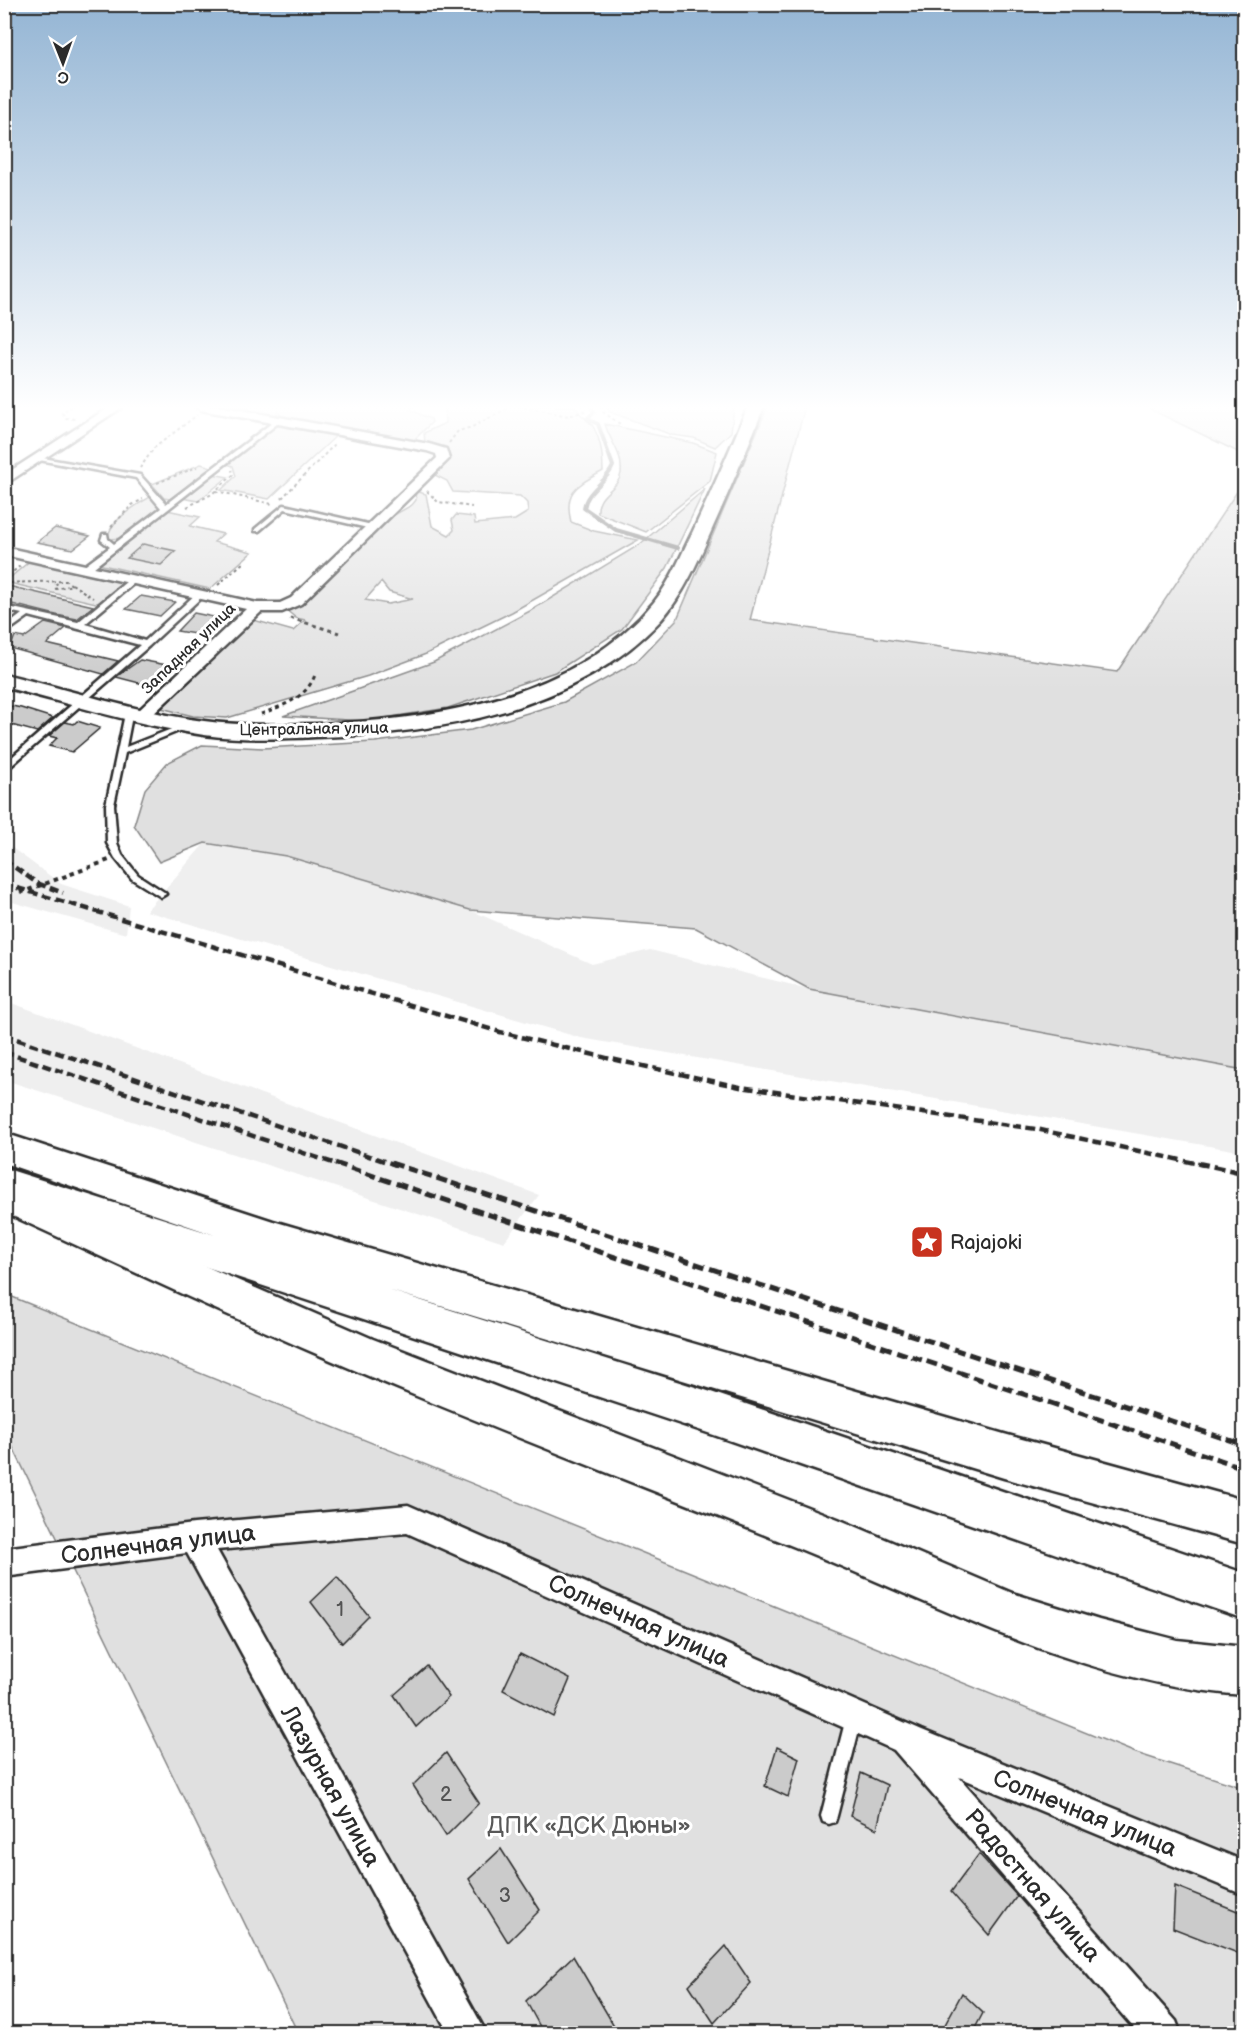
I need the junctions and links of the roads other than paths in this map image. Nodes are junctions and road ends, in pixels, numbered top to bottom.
1 (162, 501) edge
2 (174, 501) edge
3 (399, 501) edge
4 (714, 501) edge
5 (165, 508) junction
6 (372, 527) junction
7 (257, 530) dead end
8 (105, 534) road end
9 (115, 547) junction
10 (4, 551) edge
11 (86, 569) junction
12 (135, 579) junction
13 (204, 594) junction
14 (257, 606) junction
15 (4, 608) edge
16 (28, 613) junction
17 (78, 625) junction
18 (4, 632) edge
19 (146, 644) junction
20 (4, 680) edge
21 (82, 700) junction
22 (136, 713) junction
23 (189, 725) junction
24 (123, 751) junction
25 (4, 753) edge
26 (18, 756) junction
27 (4, 769) edge
28 (161, 894) dead end
29 (4, 1148) edge
30 (4, 1184) edge
31 (4, 1194) edge
32 (1245, 1522) edge
33 (194, 1538) junction
34 (4, 1563) edge
35 (1245, 1596) edge
36 (1245, 1671) edge
37 (854, 1716) junction
38 (902, 1737) junction
39 (829, 1816) dead end
40 (1245, 1878) edge
41 (468, 2034) edge
42 (1163, 2034) edge

1 - 5 lane
2 - 5 lane
3 - 6 street, Западная улица
4 - 23 main road, Центральная улица
5 - 9 lane
6 - 7 lane
6 - 14 street, Западная улица
8 - 9 lane
9 - 11 lane
10 - 11 street
11 - 12 street
12 - 13 street
12 - 17 lane
13 - 14 street
13 - 19 lane
14 - 22 street, Западная улица
15 - 16 lane
16 - 17 lane
16 - 18 lane
17 - 19 lane
19 - 21 lane
20 - 21 main road, Центральная улица
21 - 22 main road, Центральная улица
21 - 26 lane
22 - 23 main road, Центральная улица
22 - 24 lane
23 - 24 lane
24 - 28 lane
25 - 26 lane
26 - 27 lane
29 - 32 main road
30 - 35 main road
31 - 36 main road
33 - 34 street, Солнечная улица
33 - 37 street, Солнечная улица
33 - 41 street, Лазурная улица
37 - 38 street, Солнечная улица
37 - 39 lane
38 - 40 street, Солнечная улица
38 - 42 street, Радостная улица

